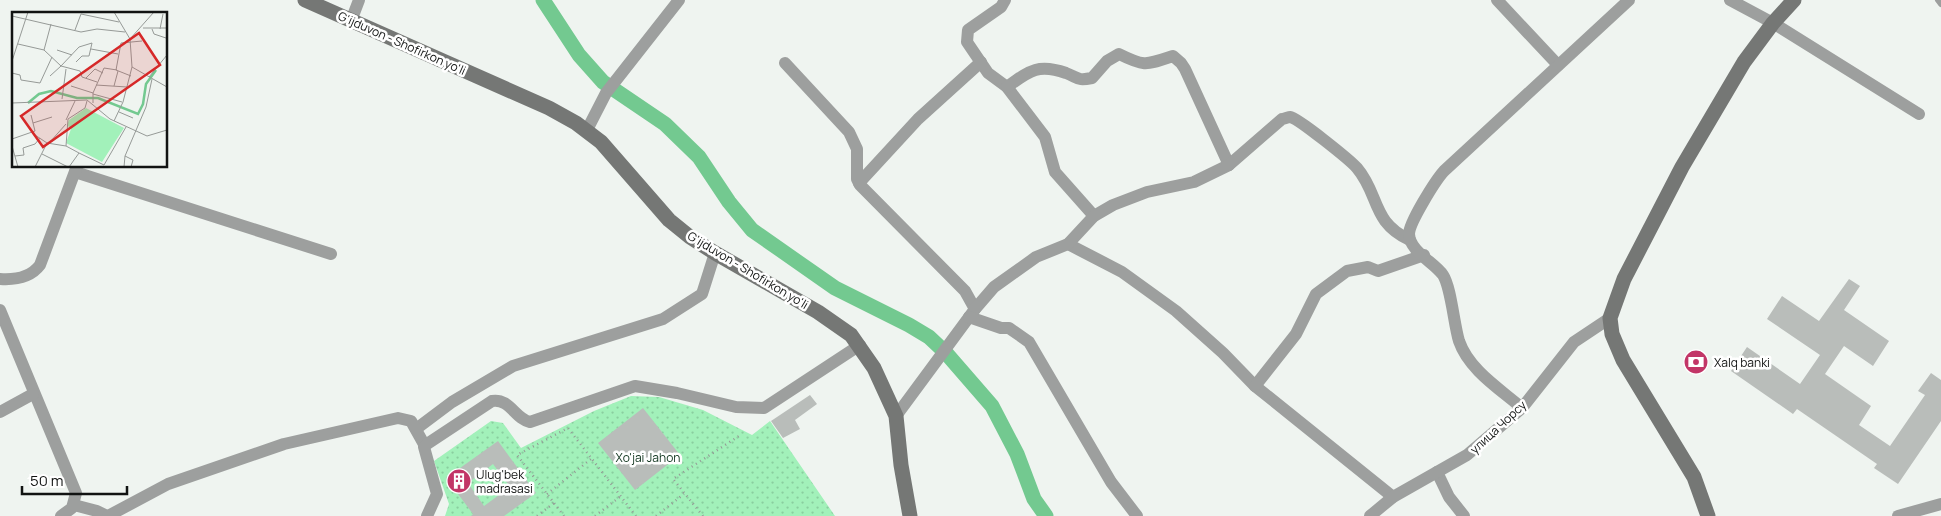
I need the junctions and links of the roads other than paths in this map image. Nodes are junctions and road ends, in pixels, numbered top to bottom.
1 (305, 0) edge
2 (359, 0) edge
3 (679, 0) edge
4 (1005, 0) edge
5 (1497, 0) edge
6 (1629, 0) edge
7 (1730, 0) edge
8 (1794, 0) edge
9 (1938, 0) edge
10 (1941, 4) edge
11 (351, 21) junction
12 (1773, 24) junction
13 (980, 62) junction
14 (785, 63) dead end
15 (1558, 65) junction
16 (1007, 87) junction
17 (1919, 114) dead end
18 (587, 130) junction
19 (1229, 165) junction
20 (76, 169) edge
21 (859, 182) junction
22 (1094, 216) junction
23 (1410, 240) junction
24 (1068, 244) junction
25 (331, 254) dead end
26 (715, 254) junction
27 (1424, 255) junction
28 (0, 279) edge
29 (0, 310) edge
30 (972, 313) junction
31 (1610, 318) junction
32 (860, 345) junction
33 (1255, 386) junction
34 (33, 394) junction
35 (1522, 408) junction
36 (0, 412) edge
37 (896, 416) junction
38 (416, 429) junction
39 (425, 446) junction
40 (1437, 472) junction
41 (1393, 497) junction
42 (1941, 504) edge
43 (74, 505) junction
44 (61, 516) edge
45 (107, 516) edge
46 (428, 516) edge
47 (910, 516) edge
48 (1137, 516) edge
49 (1370, 516) edge
50 (1464, 516) edge
51 (1708, 516) edge
52 (1898, 516) edge

1 - 11 main road, G'ijduvon - Shofirkon yo'li
2 - 11 street
3 - 18 street
4 - 13 street
5 - 15 street
6 - 15 street
7 - 12 street
8 - 12 main road
9 - 10 lane
11 - 18 main road, G'ijduvon - Shofirkon yo'li
12 - 17 street
12 - 31 main road
13 - 16 street
13 - 21 street
14 - 21 street
15 - 23 street
16 - 19 street
16 - 22 street
18 - 26 main road, G'ijduvon - Shofirkon yo'li
19 - 22 street
19 - 23 street
20 - 25 street
20 - 28 street
21 - 30 street
22 - 24 street
23 - 27 street
24 - 30 street
24 - 33 street
26 - 32 main road, G'ijduvon - Shofirkon yo'li
26 - 38 street
27 - 33 street
27 - 35 street
29 - 34 street
30 - 37 street
30 - 48 street
31 - 35 street, улица Чорсу
31 - 51 main road
32 - 37 main road, G'ijduvon - Shofirkon yo'li
32 - 39 street
33 - 41 street
34 - 36 street
34 - 43 street
35 - 40 street, улица Чорсу
37 - 47 main road, G'ijduvon - Shofirkon yo'li
38 - 39 street
38 - 45 street
39 - 46 street
40 - 41 street, улица Чорсу
40 - 50 street
41 - 49 street, улица Чорсу
42 - 52 street
43 - 44 street
43 - 45 street

